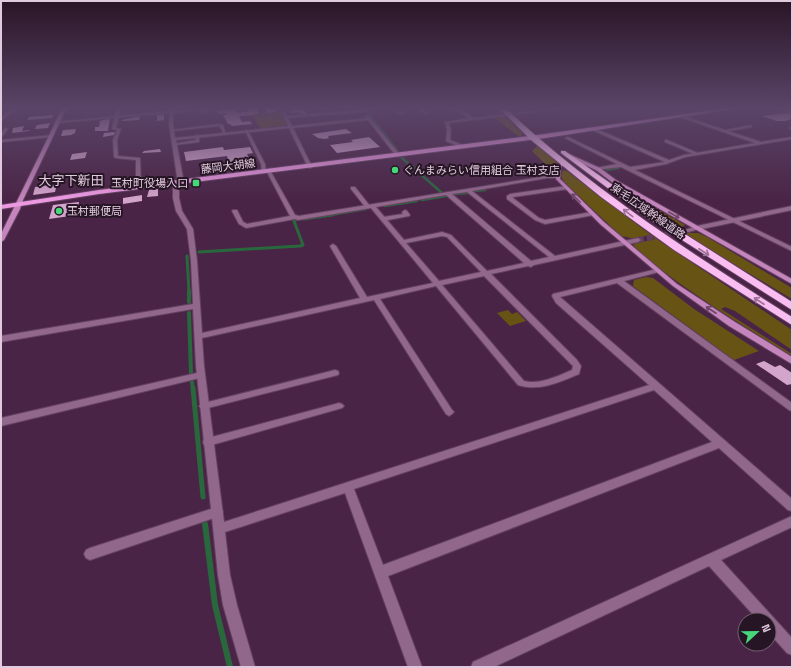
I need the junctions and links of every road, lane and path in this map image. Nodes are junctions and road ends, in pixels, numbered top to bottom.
1 (29, 138) edge
2 (50, 138) edge
3 (116, 138) edge
4 (197, 138) edge
5 (250, 138) edge
6 (297, 138) edge
7 (384, 138) edge
8 (448, 138) edge
9 (534, 138) edge
10 (535, 138) joint
11 (547, 138) edge
12 (560, 138) edge
13 (567, 138) dead end
14 (614, 138) edge
15 (745, 138) edge
16 (792, 138) edge
17 (666, 140) dead end
18 (1, 141) edge
19 (175, 141) joint
20 (550, 141) junction
21 (760, 144) junction
22 (463, 147) junction
23 (698, 154) junction
24 (398, 155) junction
25 (565, 159) junction
26 (670, 162) junction
27 (622, 166) junction
28 (310, 167) junction
29 (598, 169) junction
30 (630, 170) junction
31 (267, 172) junction
32 (557, 177) junction
33 (179, 183) junction
34 (139, 187) junction
35 (353, 188) dead end
36 (566, 188) junction
37 (468, 190) junction
38 (448, 194) junction
39 (18, 204) junction
40 (370, 206) junction
41 (1, 207) edge
42 (792, 208) edge
43 (235, 211) dead end
44 (405, 212) dead end
45 (592, 214) junction
46 (295, 217) junction
47 (383, 219) junction
48 (734, 220) junction
49 (697, 228) junction
50 (685, 230) tunnel mouth
51 (1, 240) edge
52 (638, 240) tunnel mouth
53 (402, 242) junction
54 (625, 243) junction
55 (333, 246) dead end
56 (792, 249) edge
57 (556, 259) junction
58 (531, 264) junction
59 (657, 271) junction
60 (487, 274) junction
61 (618, 280) junction
62 (792, 282) edge
63 (438, 284) junction
64 (376, 298) junction
65 (365, 300) junction
66 (196, 306) junction
67 (792, 307) edge
68 (792, 322) edge
69 (198, 336) junction
70 (1, 339) edge
71 (792, 361) edge
72 (335, 373) dead end
73 (200, 375) junction
74 (656, 386) junction
75 (204, 406) junction
76 (340, 406) dead end
77 (792, 408) edge
78 (449, 412) dead end
79 (1, 422) edge
80 (208, 442) junction
81 (720, 443) junction
82 (348, 487) junction
83 (792, 506) edge
84 (217, 512) junction
85 (792, 521) edge
86 (219, 529) junction
87 (90, 554) dead end
88 (711, 559) junction
89 (380, 573) junction
90 (760, 612) edge
91 (777, 632) edge
92 (792, 648) edge
93 (248, 667) edge
94 (415, 667) edge
95 (478, 667) edge

1 - 18 street
2 - 39 street
3 - 34 street
4 - 19 street
5 - 31 street
6 - 28 street
7 - 24 street
8 - 22 street
9 - 22 main road, 藤岡大胡線
10 - 20 main road, 藤岡大胡線
10 - 25 highway, 東毛広域幹線道路
11 - 20 highway, 東毛広域幹線道路
12 - 20 main road, 藤岡大胡線
13 - 27 street
14 - 26 street
15 - 21 street
16 - 21 street
17 - 23 street
19 - 33 street
20 - 25 highway, 東毛広域幹線道路
21 - 23 street
22 - 24 main road, 藤岡大胡線
23 - 26 street
24 - 28 main road, 藤岡大胡線
25 - 29 street
25 - 32 street
25 -> 67 highway, 東毛広域幹線道路
68 -> 25 highway, 東毛広域幹線道路
26 - 30 street
27 - 29 street
27 - 30 street
28 - 31 main road, 藤岡大胡線
29 -> 49 street
30 - 48 street
31 - 33 main road, 藤岡大胡線
31 - 46 street
32 - 36 street
32 - 37 street
33 - 34 main road, 藤岡大胡線
33 - 66 street
34 - 39 main road, 藤岡大胡線
35 - 40 street
45 -> 36 street
36 - 45 street
37 - 38 street
37 - 57 street
38 - 40 street
38 - 58 street
39 - 41 main road, 藤岡大胡線
39 - 51 street
40 - 46 street
40 - 47 street
42 - 48 street
43 - 46 street
44 - 47 street
45 - 54 street
47 - 53 street
48 - 49 street
48 - 56 street
49 - 50 street
49 - 62 street
52 - 54 street
53 - 60 street
53 - 63 street
54 - 57 street
54 - 59 street
55 - 65 street
57 - 58 street
58 - 60 street
59 - 61 street
71 -> 59 street
60 - 63 street
60 - 63 street
61 - 74 street
61 - 77 street
63 - 64 street
64 - 65 street
64 - 78 street
65 - 69 street
66 - 69 street
66 - 70 street
69 - 73 street
72 - 75 street
73 - 75 street
73 - 79 street
74 - 81 street
74 - 82 street
75 - 80 street
76 - 80 street
80 - 84 street
81 - 83 street
81 - 89 street
82 - 86 street
82 - 89 street
84 - 86 street
84 - 87 street
85 - 88 street
86 - 93 street
88 - 90 street
88 - 95 street
89 - 94 street
91 - 92 street

